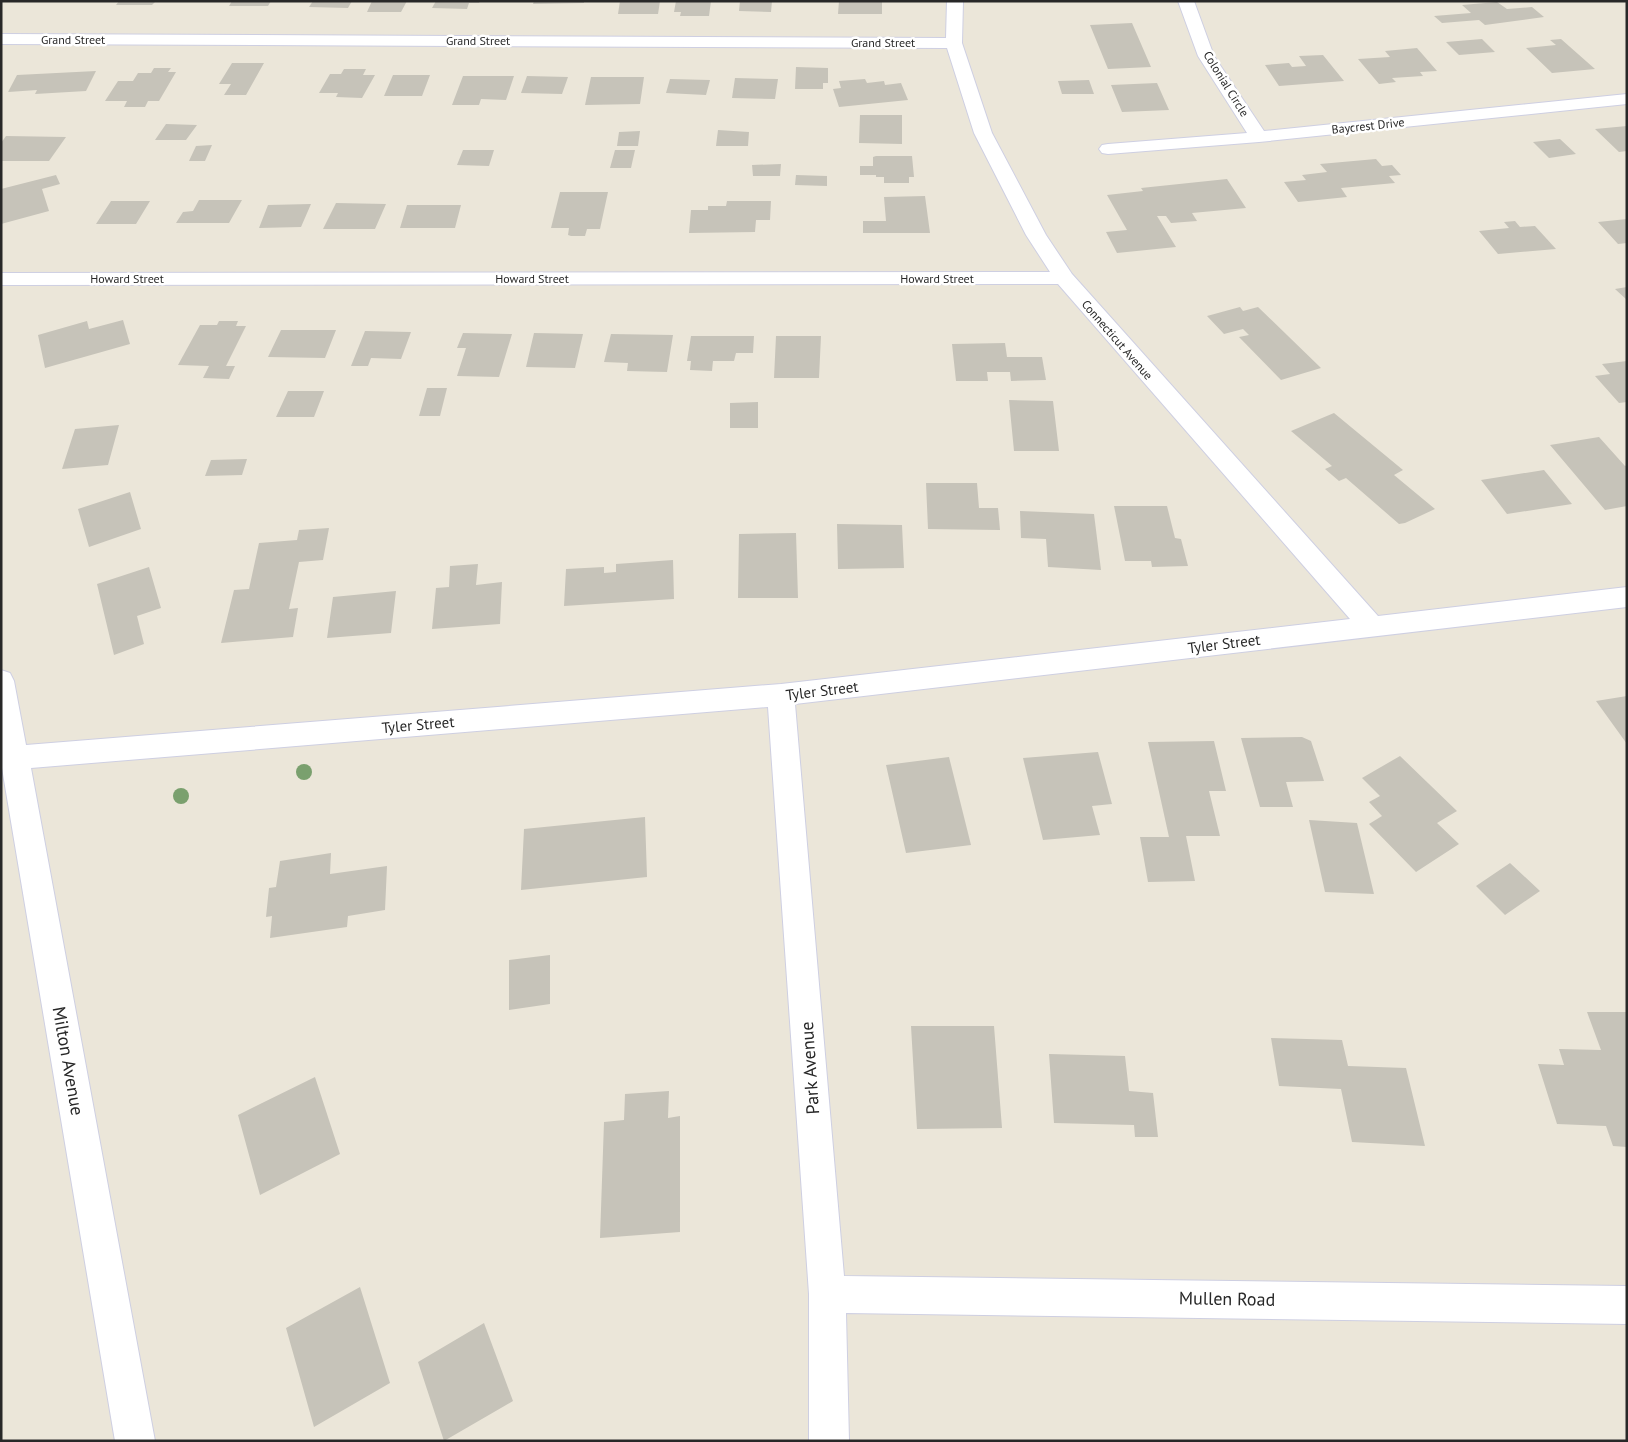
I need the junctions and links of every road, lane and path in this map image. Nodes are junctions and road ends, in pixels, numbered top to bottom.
1 (955, 1) edge
2 (1186, 1) edge
3 (1, 39) edge
4 (954, 43) junction
5 (1627, 99) edge
6 (1259, 138) junction
7 (1108, 149) dead end
8 (1064, 278) junction
9 (1, 279) edge
10 (1627, 597) edge
11 (1372, 627) junction
12 (1, 681) edge
13 (781, 696) junction
14 (14, 758) junction
15 (827, 1294) junction
16 (1627, 1305) edge
17 (135, 1441) edge
18 (830, 1441) edge

1 - 4 street, Connecticut Avenue
2 - 6 street, Colonial Circle
3 - 4 street, Grand Street
4 - 8 street, Connecticut Avenue
5 - 6 street, Baycrest Drive
6 - 7 street, Baycrest Drive
8 - 9 street, Howard Street
8 - 11 street, Connecticut Avenue
10 - 11 street, Tyler Street
11 - 13 street, Tyler Street
12 - 14 street, Milton Avenue
13 - 14 street, Tyler Street
13 - 15 street, Park Avenue
14 - 17 street, Milton Avenue
15 - 16 street, Mullen Road
15 - 18 street, Park Avenue

